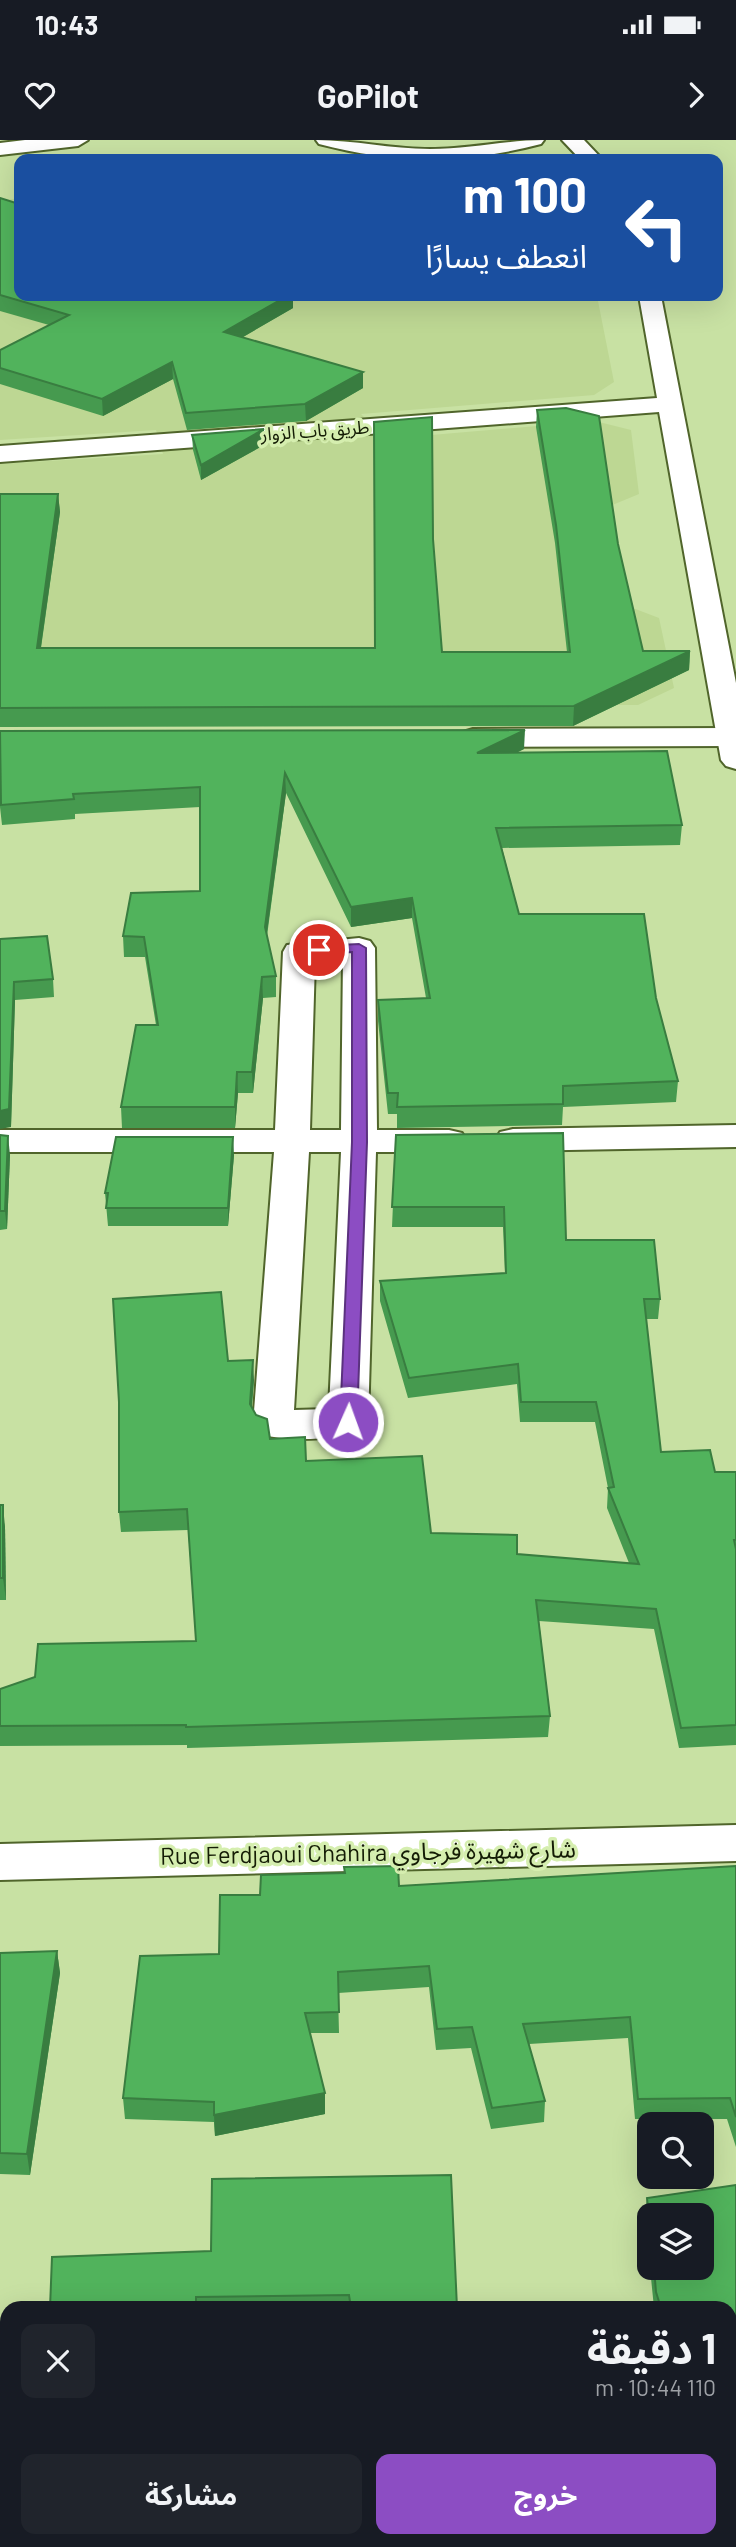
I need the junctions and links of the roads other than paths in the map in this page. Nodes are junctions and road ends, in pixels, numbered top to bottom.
1 (78, 140) edge
2 (326, 140) edge
3 (534, 140) edge
4 (572, 140) edge
5 (0, 149) edge
6 (409, 154) edge
7 (450, 154) edge
8 (587, 154) edge
9 (651, 301) edge
10 (671, 404) junction
11 (0, 454) edge
12 (441, 738) edge
13 (733, 748) edge
14 (736, 1136) edge
15 (0, 1141) edge
16 (292, 1142) junction
17 (359, 1142) junction
18 (736, 1843) edge
19 (0, 1862) edge

1 - 5 street
2 - 6 street
3 - 7 street
4 - 8 street
9 - 10 street
10 - 11 street, طريق باب الزوار
10 - 13 street
12 - 13 street
14 - 17 street
15 - 16 street
16 - 17 street
16 - 17 street
16 - 17 street
18 - 19 street, Rue Ferdjaoui Chahira شارع شهيرة فرجاوي

